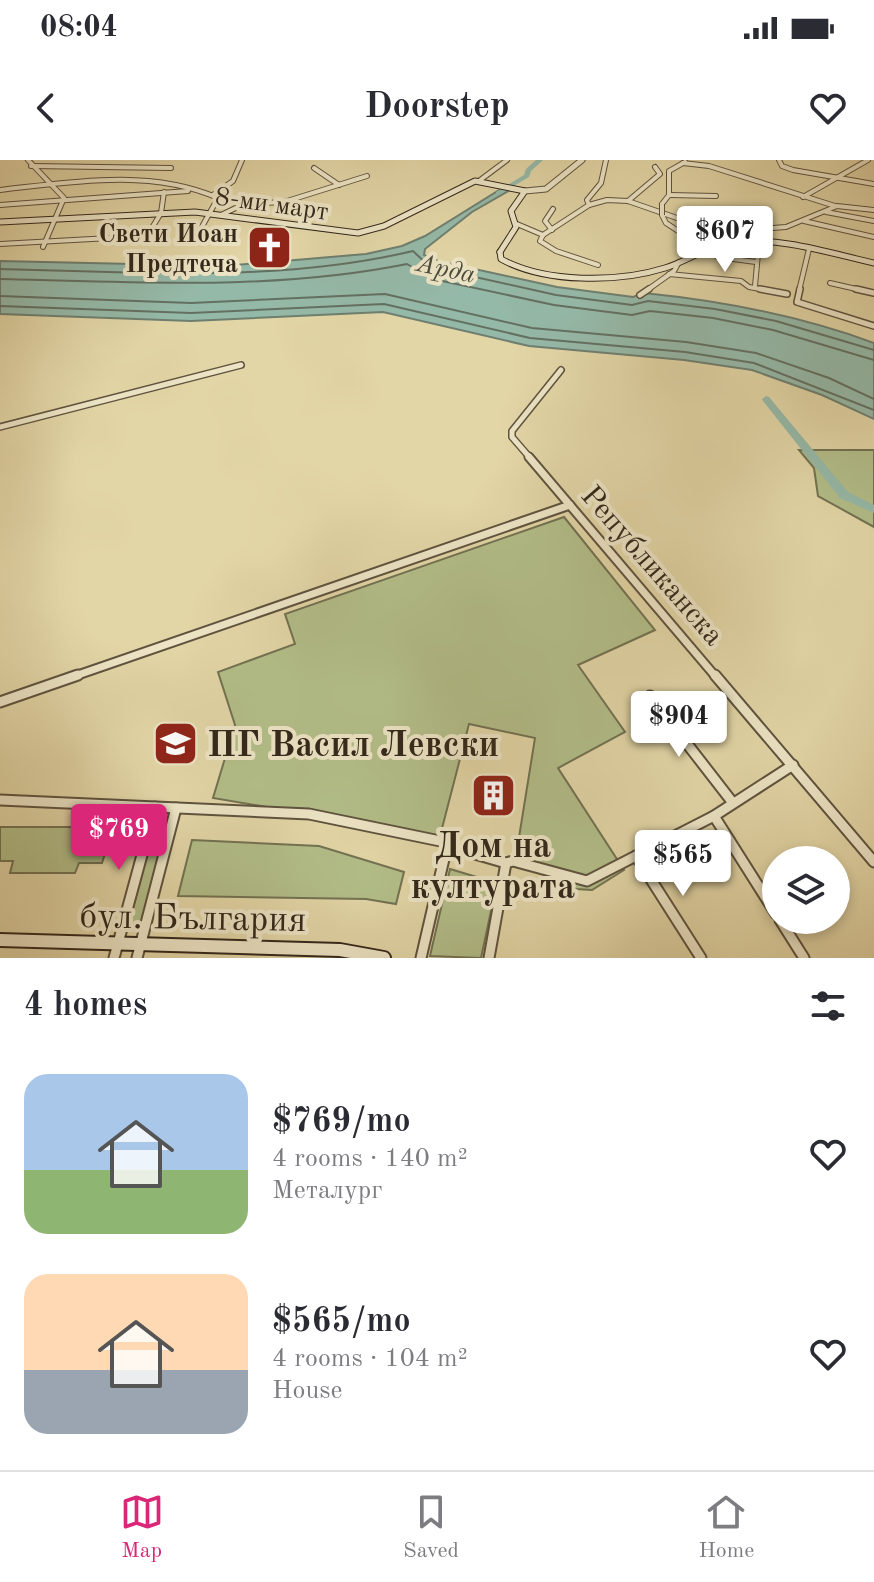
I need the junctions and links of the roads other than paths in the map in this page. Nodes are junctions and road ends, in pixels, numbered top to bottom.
1 (28, 160) edge
2 (242, 160) edge
3 (582, 160) edge
4 (606, 160) edge
5 (779, 160) edge
6 (842, 160) edge
7 (868, 160) edge
8 (504, 161) edge
9 (684, 162) edge
10 (31, 166) junction
11 (655, 167) dead end
12 (314, 168) dead end
13 (851, 170) junction
14 (367, 176) dead end
15 (837, 177) junction
16 (161, 181) junction
17 (479, 181) junction
18 (874, 184) edge
19 (51, 185) junction
20 (339, 185) junction
21 (0, 190) edge
22 (194, 191) junction
23 (522, 191) junction
24 (164, 192) junction
25 (213, 195) junction
26 (669, 195) junction
27 (716, 196) dead end
28 (803, 197) junction
29 (64, 198) junction
30 (628, 201) junction
31 (0, 205) edge
32 (589, 205) junction
33 (839, 206) junction
34 (553, 209) dead end
35 (874, 210) edge
36 (824, 211) junction
37 (161, 213) junction
38 (210, 214) junction
39 (221, 215) junction
40 (58, 217) junction
41 (802, 221) junction
42 (874, 221) edge
43 (0, 222) edge
44 (689, 223) junction
45 (517, 224) junction
46 (674, 229) junction
47 (552, 230) junction
48 (199, 232) dead end
49 (543, 235) junction
50 (874, 237) edge
51 (49, 239) junction
52 (759, 243) dead end
53 (0, 244) edge
54 (43, 247) dead end
55 (703, 248) junction
56 (809, 249) junction
57 (500, 252) junction
58 (679, 262) junction
59 (756, 262) junction
60 (874, 262) edge
61 (598, 265) dead end
62 (669, 274) junction
63 (830, 283) dead end
64 (755, 286) dead end
65 (874, 293) edge
66 (787, 294) dead end
67 (640, 295) dead end
68 (874, 326) edge
69 (241, 365) dead end
70 (561, 370) dead end
71 (0, 427) edge
72 (570, 505) junction
73 (650, 696) dead end
74 (0, 702) edge
75 (793, 765) junction
76 (0, 800) edge
77 (733, 803) junction
78 (155, 807) junction
79 (176, 808) junction
80 (714, 816) junction
81 (447, 846) junction
82 (636, 856) junction
83 (874, 862) edge
84 (506, 863) junction
85 (762, 892) edge
86 (789, 934) edge
87 (0, 940) edge
88 (115, 952) edge
89 (139, 952) edge
90 (384, 958) edge
91 (421, 958) edge
92 (489, 958) edge
93 (701, 958) edge
94 (804, 958) edge

1 - 10 street
2 - 25 street
3 - 23 street
4 - 32 street
5 - 15 street
6 - 13 street
7 - 13 street
8 - 17 street
9 - 26 street
9 - 28 street
10 - 16 street
10 - 19 street
11 - 30 street
12 - 20 street
13 - 15 street
14 - 20 street
15 - 18 street
15 - 28 street
16 - 19 street
16 - 22 street
17 - 23 main road
17 - 39 main road, 8-ми март
19 - 21 street
19 - 29 street
20 - 39 street
22 - 24 street
22 - 25 street
23 - 45 main road
24 - 29 street
24 - 37 street
25 - 38 street
26 - 27 street
26 - 46 street, bridge
28 - 33 street
29 - 31 street
29 - 40 street
30 - 32 street
30 - 44 street
32 - 47 street
33 - 35 street
33 - 36 street
34 - 47 street
36 - 41 street
36 - 42 street
37 - 38 main road, 8-ми март
37 - 40 main road, 8-ми март
37 - 51 street
38 - 39 main road, 8-ми март
38 - 48 street
40 - 43 main road, 8-ми март
40 - 51 street
41 - 44 street
41 - 50 street
44 - 46 street
45 - 49 street
45 - 57 main road
46 - 55 street
47 - 49 street
49 - 61 street
51 - 53 street
51 - 54 street
52 - 59 street
55 - 56 main road
55 - 57 main road
55 - 58 main road
55 - 59 street
55 - 60 main road
56 - 60 main road
56 - 68 street
57 - 58 main road
58 - 62 street
59 - 64 street
62 - 66 street
62 - 67 street
63 - 65 street
69 - 71 street
70 - 72 street, Републиканска
72 - 74 street
72 - 75 street, Републиканска
73 - 77 street
75 - 77 street
75 - 83 street, Републиканска
76 - 78 street
77 - 80 street
78 - 79 street
78 - 88 street
79 - 81 street
79 - 89 street
80 - 82 street
80 - 85 street
81 - 84 street
81 - 91 street
82 - 84 street
82 - 93 street
84 - 92 street
86 - 94 street
87 - 88 main road, бул. България
88 - 89 main road, бул. България
89 - 90 main road, бул. България

